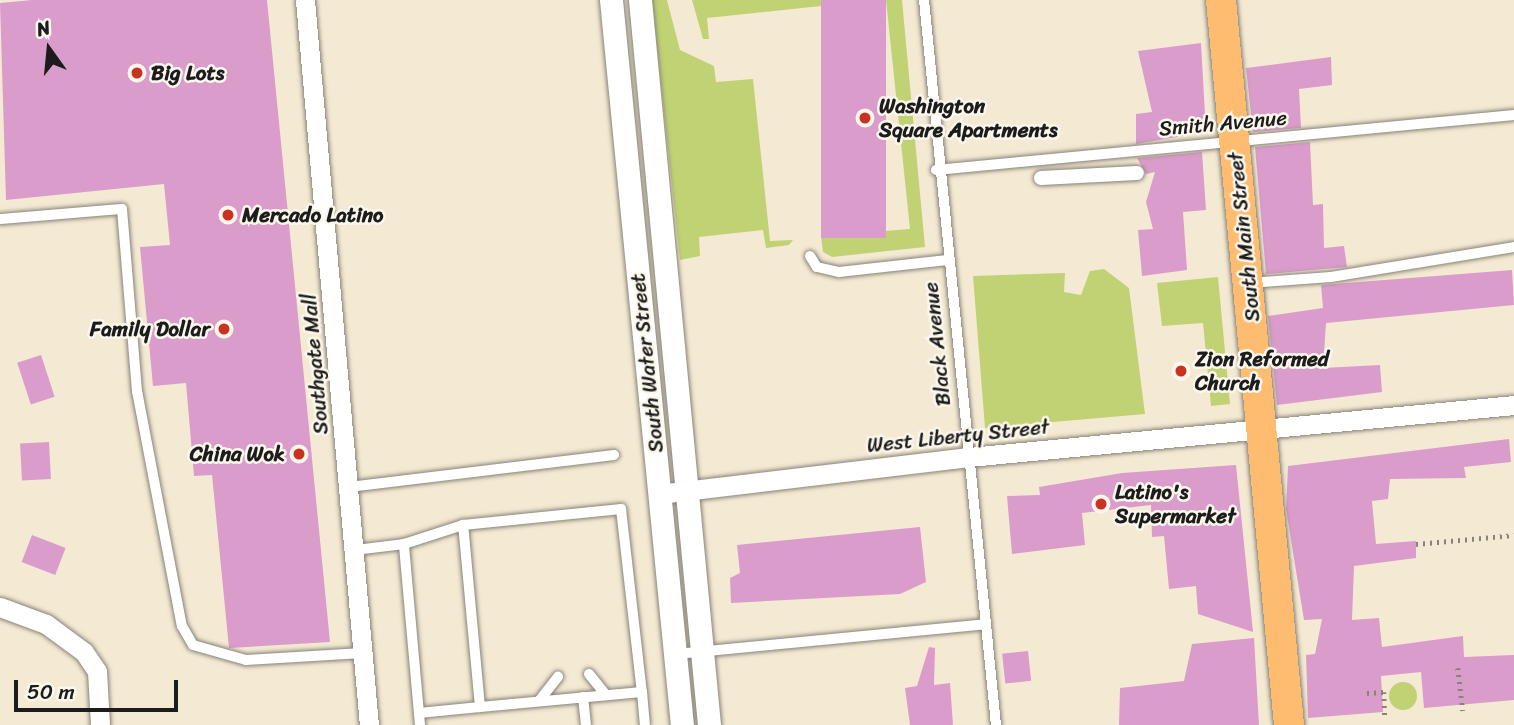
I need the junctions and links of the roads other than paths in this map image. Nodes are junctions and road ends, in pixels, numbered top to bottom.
1 (305, 0) edge
2 (611, 0) edge
3 (640, 0) edge
4 (924, 0) edge
5 (1221, 0) edge
6 (1514, 114) edge
7 (1235, 141) junction
8 (936, 170) junction
9 (1137, 173) dead end
10 (1041, 178) dead end
11 (0, 219) edge
12 (1514, 247) edge
13 (810, 256) dead end
14 (947, 260) junction
15 (1249, 283) junction
16 (1514, 405) edge
17 (1262, 429) junction
18 (614, 455) dead end
19 (969, 457) junction
20 (349, 487) junction
21 (690, 491) junction
22 (659, 494) junction
23 (463, 525) junction
24 (404, 544) junction
25 (355, 550) junction
26 (0, 607) edge
27 (986, 624) junction
28 (703, 652) junction
29 (363, 653) junction
30 (675, 654) junction
31 (589, 674) dead end
32 (558, 677) dead end
33 (642, 692) junction
34 (606, 695) junction
35 (583, 697) junction
36 (539, 701) junction
37 (480, 707) junction
38 (419, 713) junction
39 (100, 725) edge
40 (369, 725) edge
41 (420, 725) edge
42 (586, 725) edge
43 (645, 725) edge
44 (682, 725) edge
45 (709, 725) edge
46 (996, 725) edge
47 (1289, 725) edge

1 - 20 street, Southgate Mall
2 - 22 street, South Water Street
3 - 21 street, South Water Street
4 - 8 lane, Black Avenue
5 - 7 main road, South Main Street
6 - 7 lane, Smith Avenue
7 - 8 lane, Smith Avenue
7 - 15 main road, South Main Street
8 - 14 lane, Black Avenue
9 - 10 street
11 - 29 lane
12 - 15 lane
13 - 14 lane
14 - 19 lane, Black Avenue
15 - 17 main road, South Main Street
16 - 17 street, West Liberty Street
17 - 19 street, West Liberty Street
17 - 47 main road, South Main Street
18 - 20 lane
19 - 21 street, West Liberty Street
19 - 27 lane, Black Avenue
20 - 25 street, Southgate Mall
21 - 22 street, West Liberty Street
21 - 28 street, South Water Street
22 - 30 street, South Water Street
23 - 24 lane
23 - 33 lane
23 - 37 lane
24 - 25 lane
24 - 38 lane
25 - 29 street, Southgate Mall
26 - 39 street
27 - 28 lane
27 - 46 lane, Black Avenue
28 - 30 lane
28 - 45 street, South Water Street
29 - 40 street, Southgate Mall
30 - 44 street, South Water Street
31 - 34 lane
32 - 36 lane
33 - 34 lane
33 - 43 lane
34 - 35 lane
35 - 36 lane
35 - 42 lane
36 - 37 lane
37 - 38 lane
38 - 41 lane

